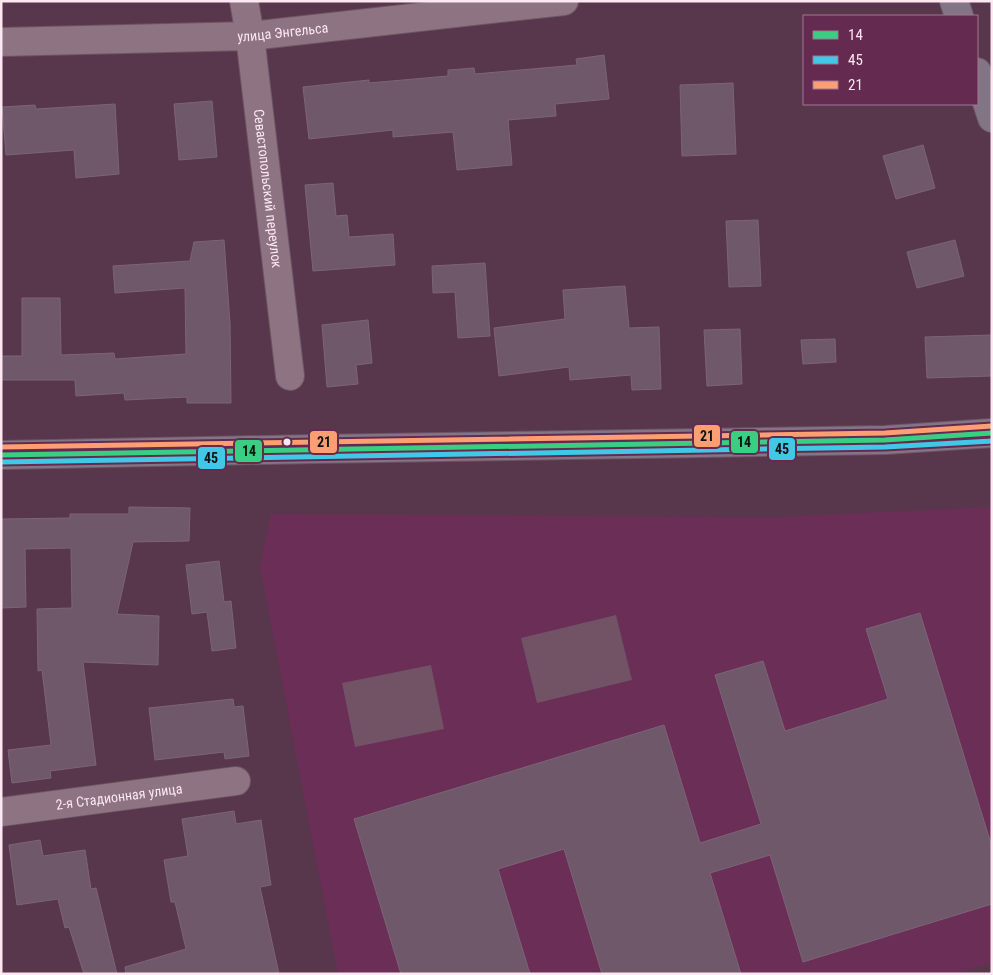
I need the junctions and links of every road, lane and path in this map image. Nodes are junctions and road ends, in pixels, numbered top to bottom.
1 (244, 1) edge
2 (564, 1) edge
3 (954, 1) edge
4 (959, 15) edge
5 (250, 36) junction
6 (1, 42) edge
7 (978, 75) edge
8 (992, 118) edge
9 (290, 376) dead end
10 (992, 433) edge
11 (1, 455) edge
12 (236, 781) dead end
13 (1, 812) edge

1 - 5 street, Севастопольский переулок
2 - 5 street, улица Энгельса
3 - 4 main road
5 - 6 street, улица Энгельса
5 - 9 street, Севастопольский переулок
7 - 8 main road
10 - 11 main road
12 - 13 street, 2-я Стадионная улица

